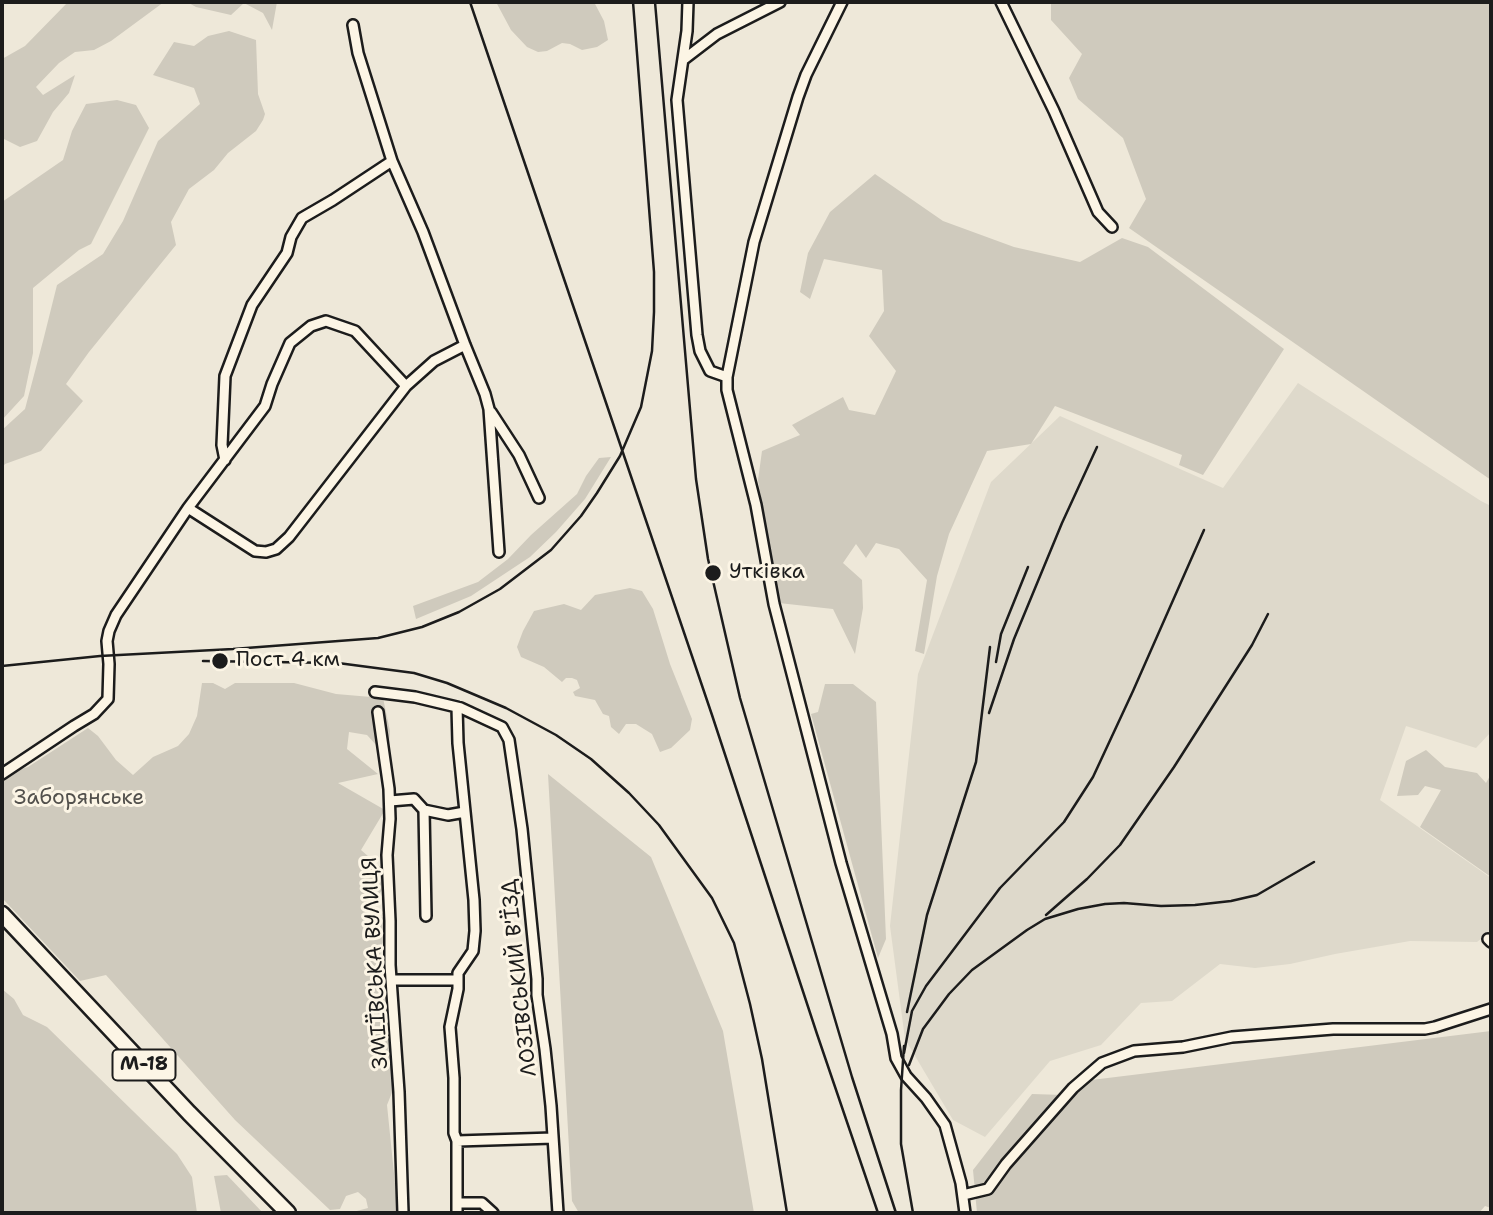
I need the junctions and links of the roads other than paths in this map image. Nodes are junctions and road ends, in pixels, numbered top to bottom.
1 (688, 2) edge
2 (780, 2) edge
3 (842, 2) edge
4 (1001, 2) edge
5 (353, 25) dead end
6 (683, 60) junction
7 (392, 161) junction
8 (1112, 227) dead end
9 (465, 345) junction
10 (727, 377) junction
11 (406, 386) junction
12 (489, 409) junction
13 (225, 460) junction
14 (539, 498) dead end
15 (188, 508) junction
16 (499, 552) dead end
17 (375, 692) dead end
18 (457, 707) junction
19 (378, 712) dead end
20 (2, 774) edge
21 (390, 802) junction
22 (424, 810) junction
23 (465, 812) junction
24 (2, 914) edge
25 (426, 915) dead end
26 (391, 980) junction
27 (458, 980) junction
28 (1491, 1009) edge
29 (553, 1138) junction
30 (457, 1141) junction
31 (963, 1195) junction
32 (457, 1203) junction
33 (288, 1213) edge
34 (403, 1213) edge
35 (457, 1213) edge
36 (493, 1213) edge
37 (558, 1213) edge
38 (965, 1213) edge

1 - 6 street
2 - 6 street
3 - 10 street
4 - 8 street
5 - 7 street
6 - 10 street
7 - 9 street
7 - 13 street
9 - 11 street
9 - 12 street
10 - 31 street
11 - 13 street
11 - 15 street
12 - 14 street
12 - 16 street
13 - 15 street
15 - 20 street
17 - 18 street
18 - 23 street
18 - 29 street, ЛОЗІВСЬКИЙ В'ЇЗД
19 - 21 street, ЗМІЇВСЬКА ВУЛИЦЯ
21 - 22 street
21 - 26 street, ЗМІЇВСЬКА ВУЛИЦЯ
22 - 23 street
22 - 25 street
23 - 27 street
24 - 33 highway, М-18
26 - 27 street
26 - 34 street, ЗМІЇВСЬКА ВУЛИЦЯ
27 - 30 street
28 - 31 street
29 - 30 street
29 - 37 street, ЛОЗІВСЬКИЙ В'ЇЗД
30 - 32 street
31 - 38 street
32 - 35 street
32 - 36 street

